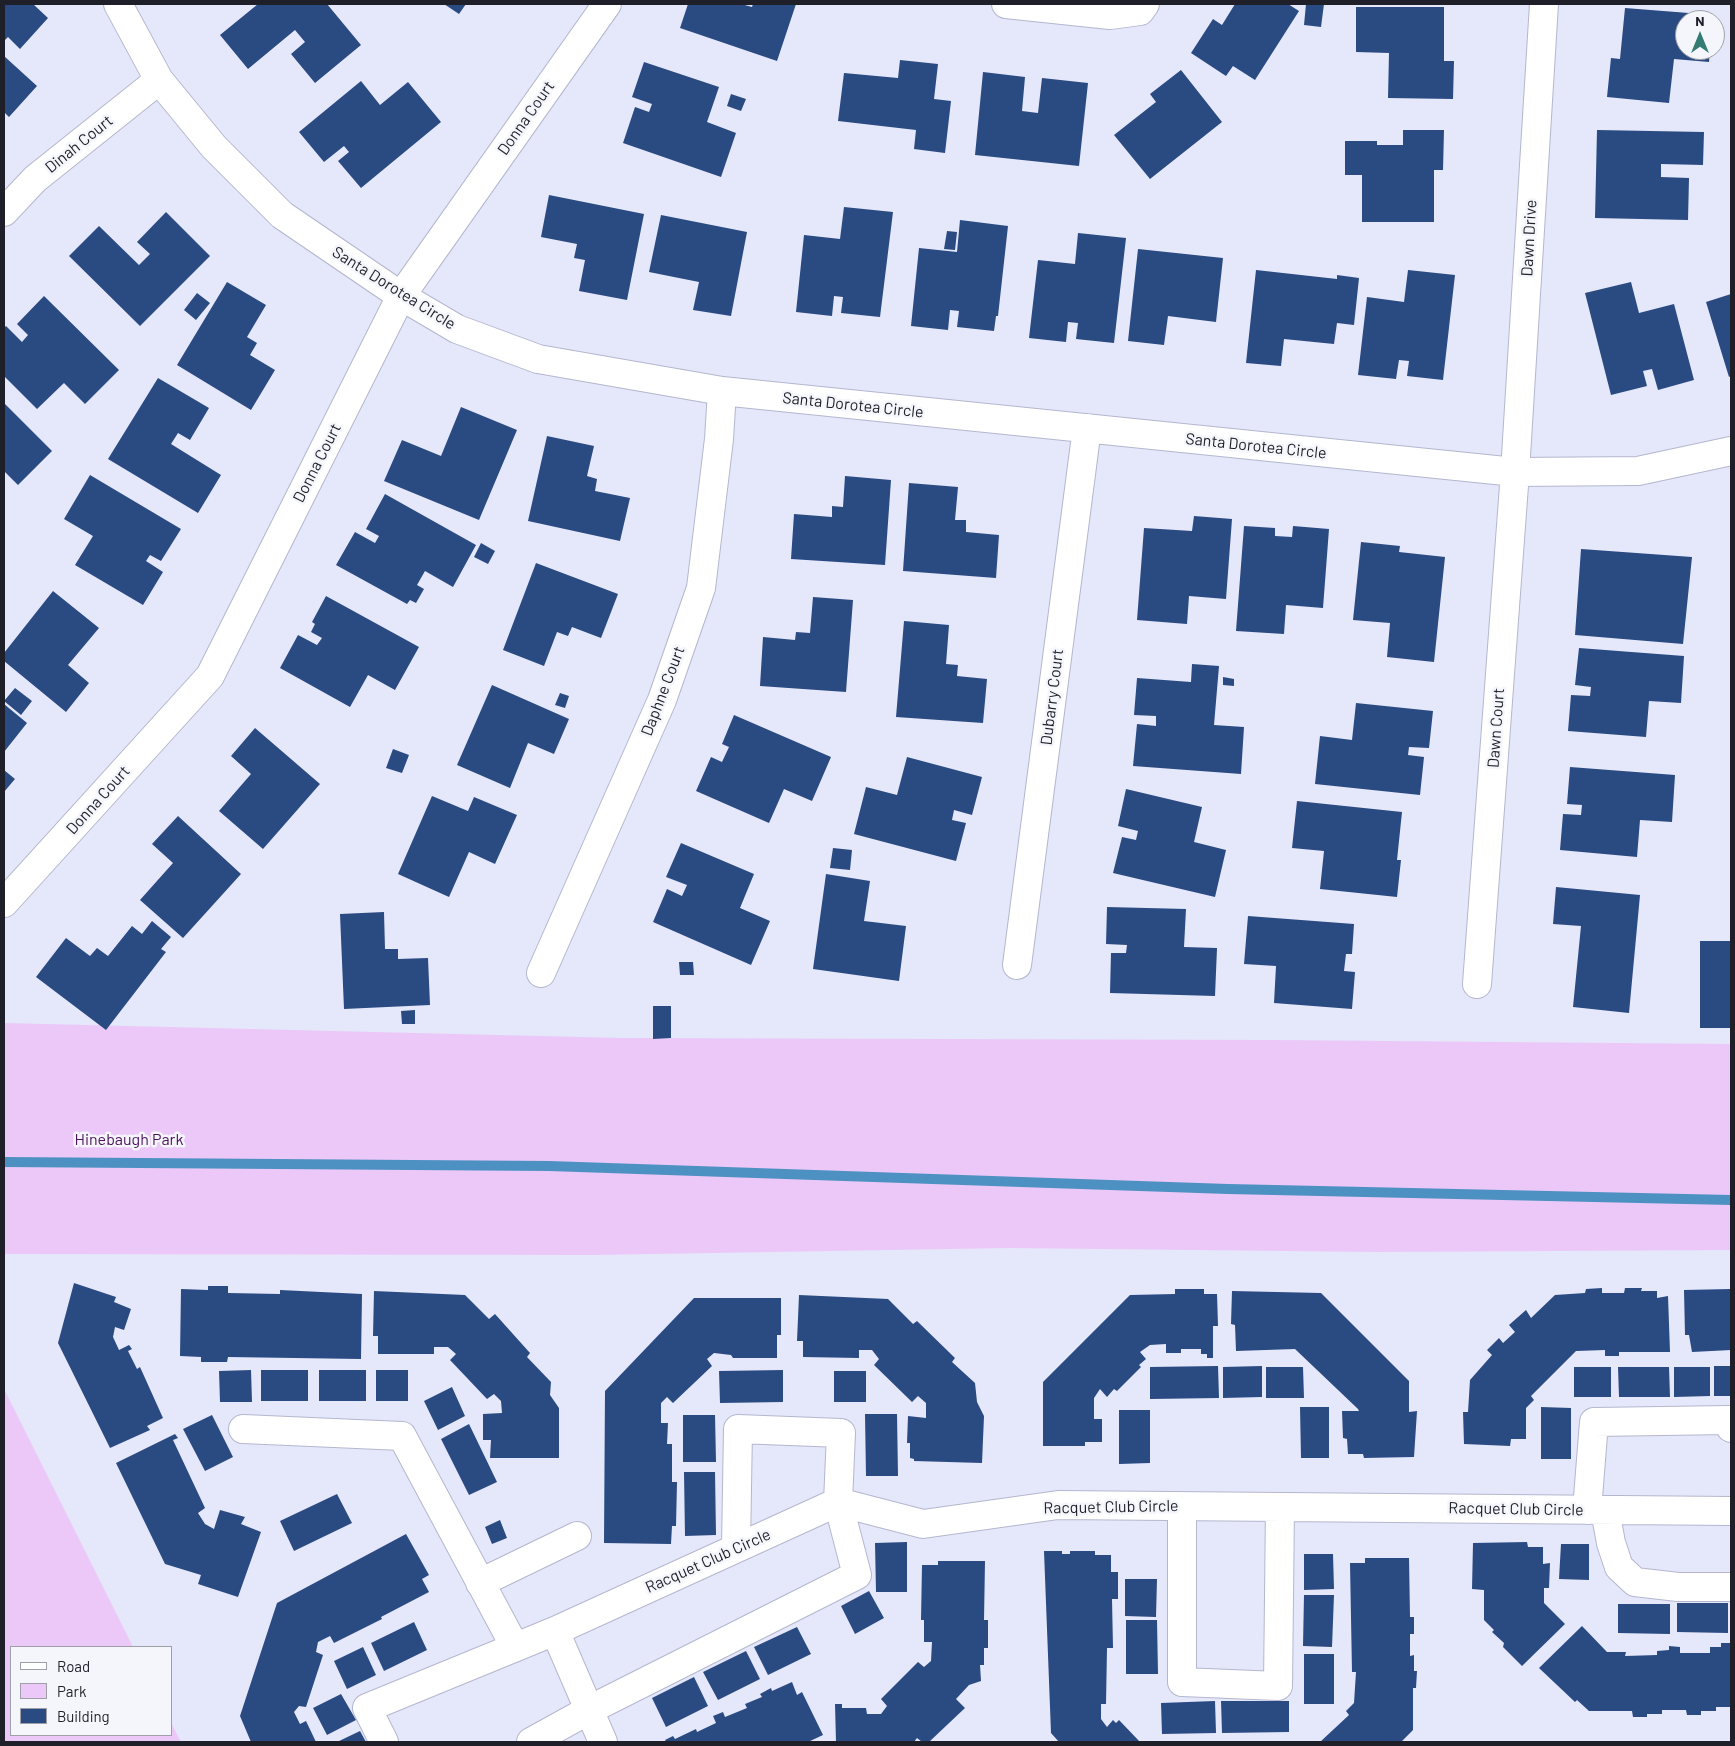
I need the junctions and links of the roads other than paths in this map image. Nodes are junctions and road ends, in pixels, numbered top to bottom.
1 (118, 4) edge
2 (607, 4) edge
3 (1006, 4) edge
4 (1145, 4) edge
5 (1544, 4) edge
6 (159, 80) junction
7 (4, 212) edge
8 (401, 296) junction
9 (722, 391) junction
10 (1087, 428) junction
11 (1731, 451) edge
12 (1515, 472) junction
13 (4, 903) edge
14 (1017, 965) dead end
15 (540, 973) dead end
16 (1476, 984) dead end
17 (1731, 1428) edge
18 (243, 1429) dead end
19 (838, 1502) junction
20 (1182, 1506) junction
21 (1280, 1507) junction
22 (1596, 1510) junction
23 (1731, 1510) edge
24 (578, 1536) dead end
25 (736, 1547) junction
26 (480, 1583) junction
27 (1731, 1587) edge
28 (554, 1631) junction
29 (515, 1647) junction
30 (589, 1710) junction
31 (384, 1742) edge
32 (531, 1742) edge
33 (603, 1742) edge

1 - 6 street, Santa Dorotea Circle
2 - 8 street, Donna Court
3 - 4 street
5 - 12 street, Dawn Drive
6 - 7 street, Dinah Court
6 - 8 street, Santa Dorotea Circle
8 - 9 street, Santa Dorotea Circle
8 - 13 street, Donna Court
9 - 10 street, Santa Dorotea Circle
9 - 15 street, Daphne Court
10 - 12 street, Santa Dorotea Circle
10 - 14 street, Dubarry Court
11 - 12 street, Santa Dorotea Circle
12 - 16 street, Dawn Court
17 - 22 street
18 - 26 street
19 - 20 street, Racquet Club Circle
19 - 25 street, Racquet Club Circle
19 - 25 street
19 - 30 street
20 - 21 street, Racquet Club Circle
20 - 21 street
21 - 22 street, Racquet Club Circle
22 - 23 street, Racquet Club Circle
22 - 27 street
24 - 26 street
25 - 28 street, Racquet Club Circle
26 - 29 street
28 - 29 street, Racquet Club Circle
28 - 30 street
29 - 31 street, Racquet Club Circle
30 - 32 street
30 - 33 street

